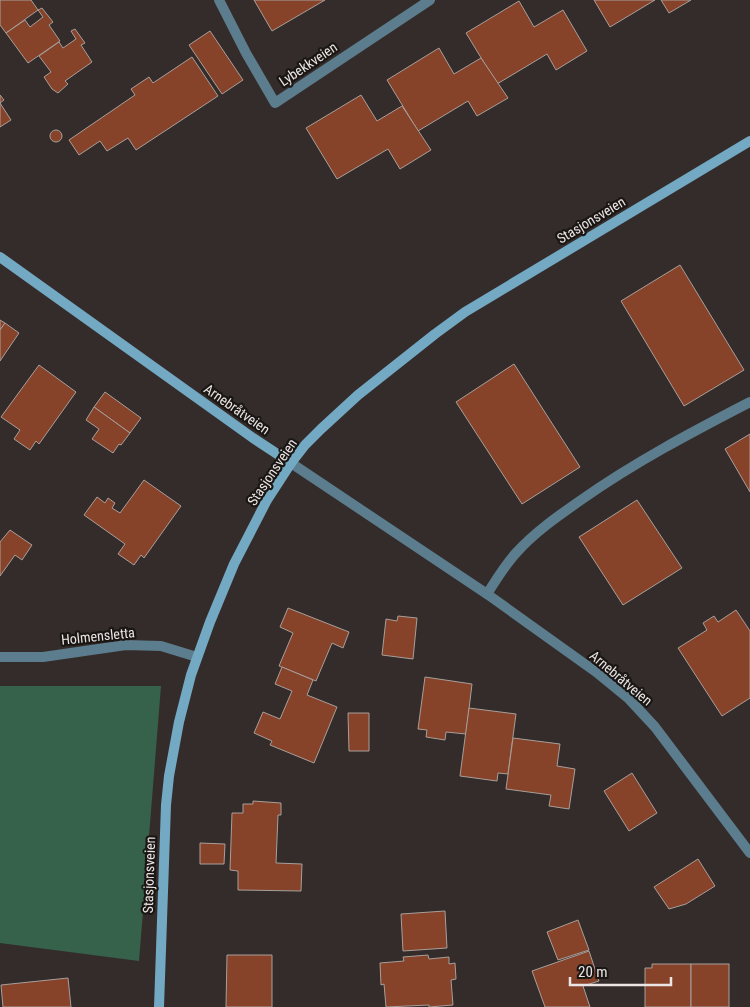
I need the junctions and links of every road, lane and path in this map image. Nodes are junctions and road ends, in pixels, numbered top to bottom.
1 (219, 0) edge
2 (430, 0) edge
3 (750, 141) edge
4 (0, 257) edge
5 (750, 402) edge
6 (291, 463) junction
7 (487, 594) junction
8 (197, 656) junction
9 (0, 657) edge
10 (750, 853) edge
11 (159, 1007) edge

1 - 2 street, Lybekkveien
3 - 6 street, Stasjonsveien
4 - 6 street, Arnebråtveien
5 - 7 street
6 - 7 street, Arnebråtveien
6 - 8 street, Stasjonsveien
7 - 10 street, Arnebråtveien
8 - 9 street, Holmensletta
8 - 11 street, Stasjonsveien

